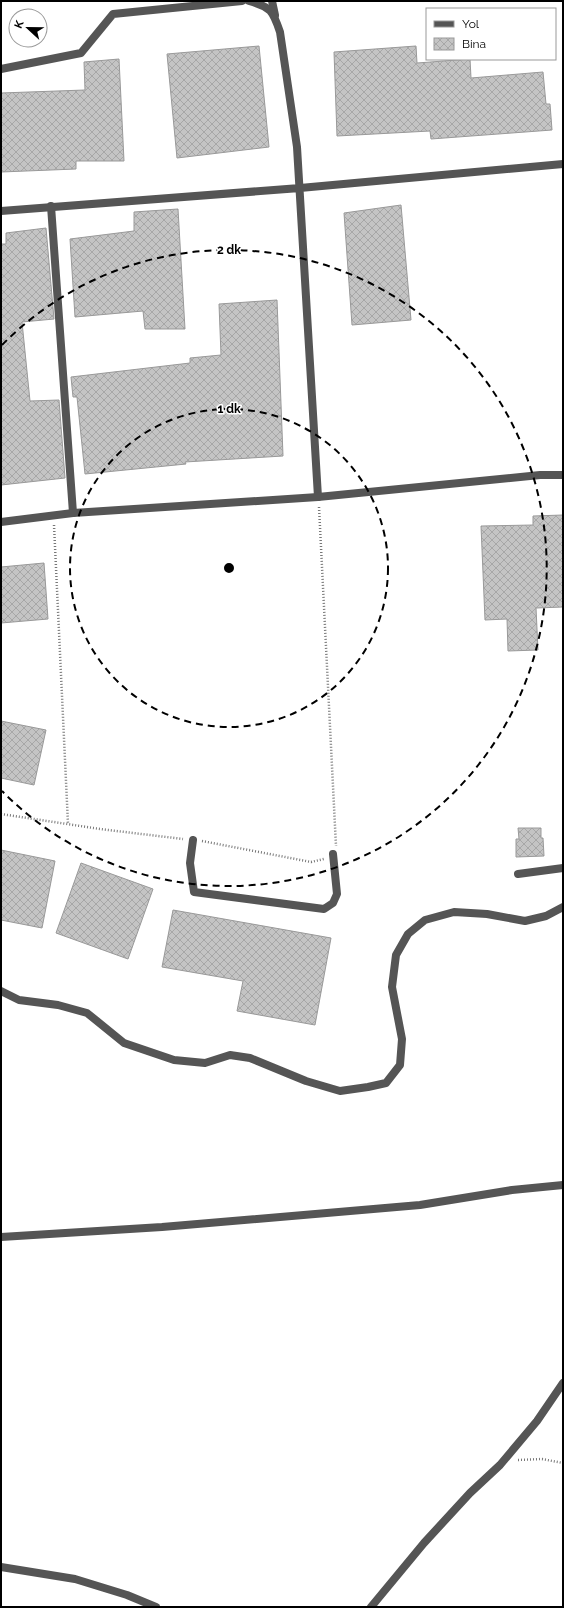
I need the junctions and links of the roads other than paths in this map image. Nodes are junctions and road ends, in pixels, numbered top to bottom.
1 (242, 1) edge
2 (250, 1) edge
3 (272, 1) edge
4 (275, 15) junction
5 (1, 69) edge
6 (563, 164) edge
7 (300, 188) junction
8 (51, 206) junction
9 (1, 211) edge
10 (563, 475) edge
11 (318, 497) junction
12 (73, 513) junction
13 (1, 522) edge
14 (193, 840) road end
15 (333, 854) road end
16 (563, 868) edge
17 (518, 874) dead end
18 (563, 907) edge
19 (1, 991) edge
20 (563, 1185) edge
21 (1, 1238) edge
22 (563, 1383) edge
23 (1, 1567) edge
24 (156, 1607) edge
25 (372, 1607) edge

1 - 5 street
2 - 4 street
3 - 4 street
4 - 7 street
6 - 7 street
7 - 8 street
7 - 11 street
8 - 9 street
8 - 12 street
10 - 11 street
11 - 12 street
12 - 13 street
14 - 15 street
16 - 17 street
18 - 19 street
20 - 21 street
22 - 25 street
23 - 24 street

